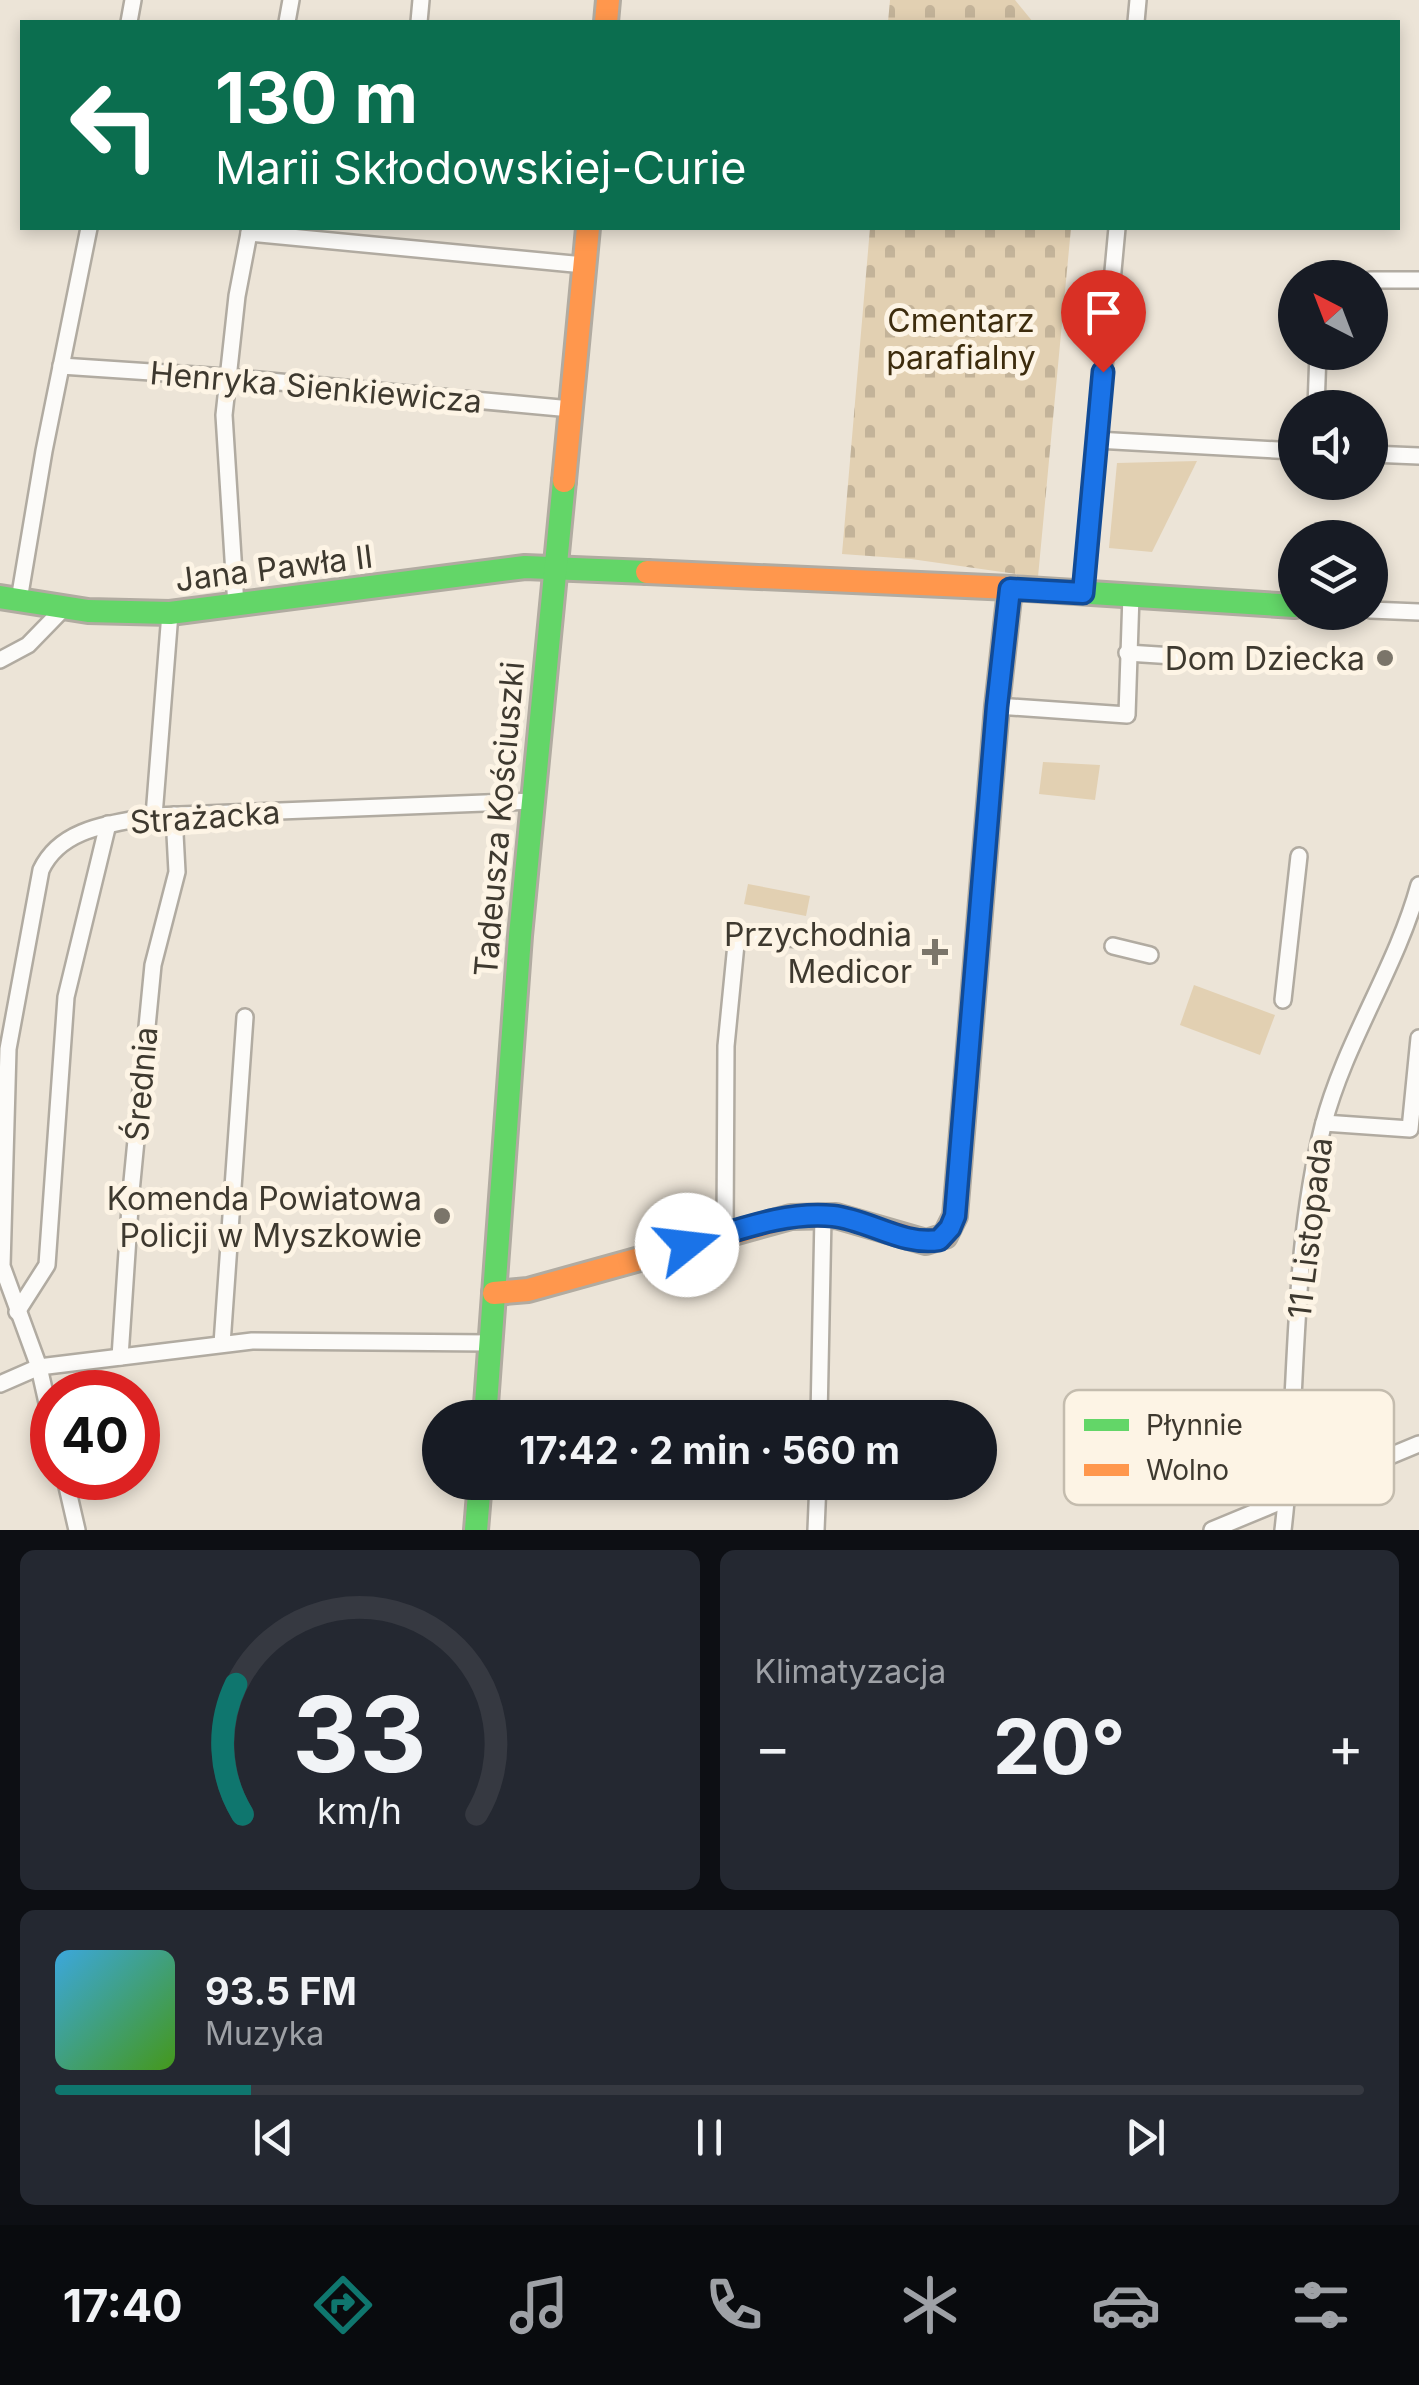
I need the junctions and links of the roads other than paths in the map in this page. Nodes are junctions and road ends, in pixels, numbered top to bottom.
1 (89, 230) edge
2 (249, 230) edge
3 (588, 230) edge
4 (1117, 230) edge
5 (584, 265) junction
6 (1388, 280) edge
7 (1419, 280) edge
8 (61, 366) junction
9 (226, 377) junction
10 (571, 408) junction
11 (1096, 440) junction
12 (1278, 450) edge
13 (1388, 455) edge
14 (1419, 456) edge
15 (554, 569) junction
16 (1010, 589) junction
17 (1083, 593) junction
18 (1131, 595) junction
19 (10, 599) edge
20 (1278, 605) edge
21 (236, 606) junction
22 (64, 608) junction
23 (1388, 611) edge
24 (1419, 612) edge
25 (170, 614) junction
26 (1127, 653) junction
27 (1174, 656) dead end
28 (0, 660) edge
29 (997, 706) junction
30 (534, 801) junction
31 (174, 815) junction
32 (154, 816) junction
33 (108, 824) junction
34 (1298, 856) dead end
35 (1419, 885) edge
36 (812, 940) dead end
37 (1113, 946) dead end
38 (1150, 955) dead end
39 (1283, 1000) dead end
40 (245, 1017) dead end
41 (1419, 1038) edge
42 (1324, 1124) junction
43 (824, 1216) junction
44 (725, 1234) junction
45 (1, 1267) edge
46 (494, 1293) junction
47 (17, 1312) junction
48 (490, 1343) junction
49 (222, 1344) junction
50 (120, 1356) junction
51 (38, 1367) junction
52 (39, 1370) edge
53 (0, 1384) edge
54 (1293, 1390) edge
55 (486, 1400) edge
56 (819, 1400) edge
57 (1419, 1444) edge
58 (1394, 1454) edge
59 (70, 1500) edge
60 (478, 1500) edge
61 (817, 1500) edge
62 (1272, 1505) edge
63 (1285, 1505) edge
64 (77, 1530) edge
65 (476, 1530) edge
66 (816, 1530) edge
67 (1212, 1530) edge
68 (1283, 1530) edge

1 - 8 street
2 - 5 street
2 - 9 street
3 - 5 street, Tadeusza Kościuszki
4 - 11 street
5 - 10 street, Tadeusza Kościuszki
6 - 7 street
8 - 9 street, Henryka Sienkiewicza
8 - 19 street
9 - 10 street, Henryka Sienkiewicza
9 - 21 street
10 - 15 street, Tadeusza Kościuszki
11 - 12 street
11 - 17 street
13 - 14 street
15 - 16 street, Jana Pawła II
15 - 21 street, Jana Pawła II
15 - 30 street, Tadeusza Kościuszki
16 - 17 street, Jana Pawła II
16 - 29 street
17 - 18 street, Jana Pawła II
18 - 20 street, Jana Pawła II
18 - 26 street
19 - 22 street, Jana Pawła II
21 - 25 street, Jana Pawła II
22 - 25 street, Jana Pawła II
22 - 28 street
23 - 24 street
25 - 32 street
26 - 27 street
26 - 29 street
29 - 43 street
30 - 31 street, Strażacka
30 - 46 street, Tadeusza Kościuszki
31 - 32 street, Strażacka
31 - 50 street, Średnia
32 - 33 street, Strażacka
33 - 45 street, Strażacka
33 - 47 street
34 - 39 street
35 - 42 street, 11 Listopada
36 - 44 street
37 - 38 street
40 - 49 street
41 - 42 street
42 - 54 street, 11 Listopada
43 - 44 street
43 - 56 street
44 - 46 street
45 - 47 street, Strażacka
46 - 48 street, Tadeusza Kościuszki
47 - 51 street, Strażacka
48 - 49 street
48 - 55 street, Tadeusza Kościuszki
49 - 50 street
50 - 51 street
51 - 52 street, Strażacka
51 - 53 street
57 - 58 street
59 - 64 street
60 - 65 street
61 - 66 street
62 - 67 street
63 - 68 street, 11 Listopada

